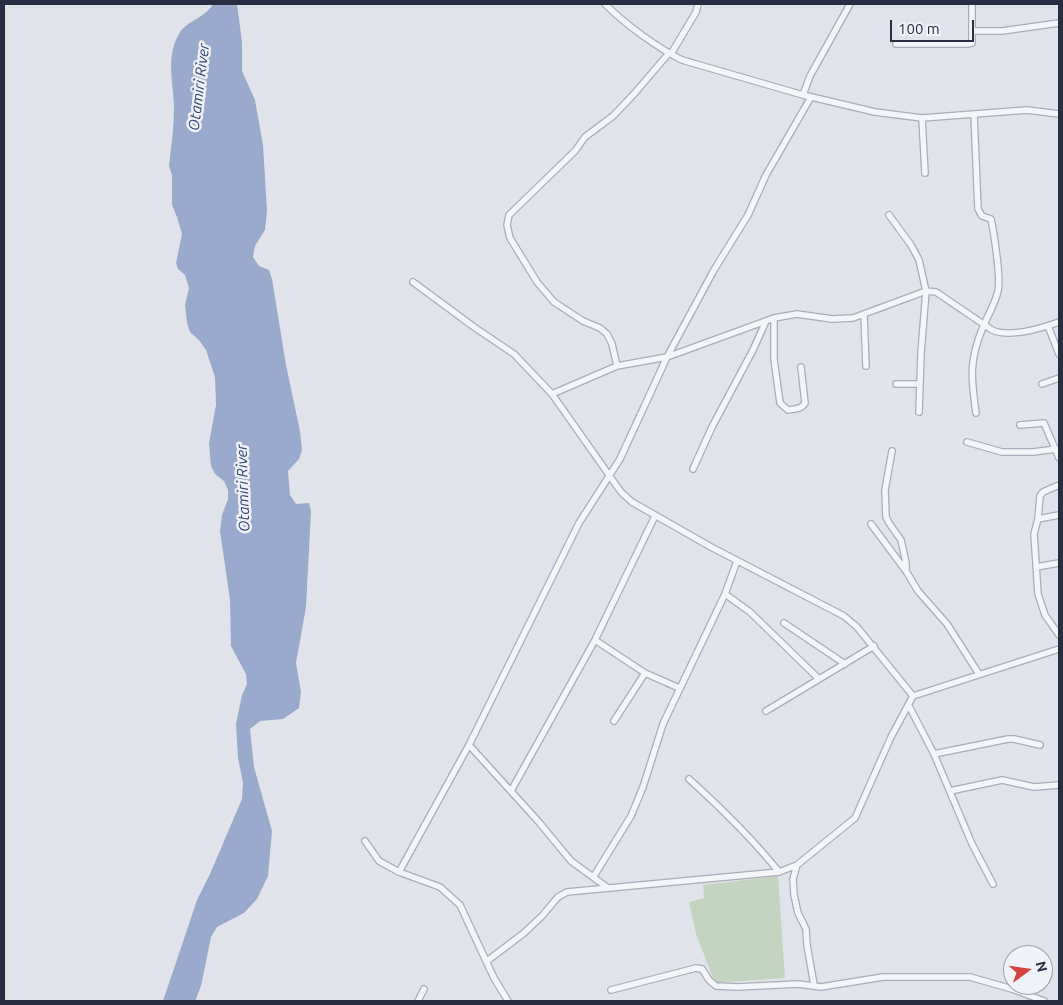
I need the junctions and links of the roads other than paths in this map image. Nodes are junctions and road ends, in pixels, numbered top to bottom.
1 (604, 4) edge
2 (616, 4) edge
3 (698, 4) edge
4 (850, 4) edge
5 (972, 4) edge
6 (611, 10) junction
7 (1059, 23) edge
8 (973, 31) junction
9 (896, 44) dead end
10 (670, 54) junction
11 (803, 95) junction
12 (811, 97) junction
13 (974, 114) junction
14 (1059, 114) edge
15 (922, 118) junction
16 (925, 173) dead end
17 (889, 215) dead end
18 (413, 282) dead end
19 (926, 291) junction
20 (864, 315) junction
21 (774, 318) junction
22 (766, 321) junction
23 (1059, 322) edge
24 (984, 324) junction
25 (1048, 326) junction
26 (1059, 354) edge
27 (667, 357) junction
28 (617, 366) junction
29 (866, 366) dead end
30 (801, 367) dead end
31 (1059, 378) edge
32 (896, 384) dead end
33 (920, 384) junction
34 (1042, 384) dead end
35 (552, 394) junction
36 (919, 412) dead end
37 (976, 413) dead end
38 (1020, 424) dead end
39 (966, 442) dead end
40 (1056, 449) junction
41 (892, 451) dead end
42 (1059, 458) edge
43 (693, 469) dead end
44 (610, 475) junction
45 (1059, 485) edge
46 (656, 516) junction
47 (1059, 516) edge
48 (1038, 519) junction
49 (871, 524) dead end
50 (737, 561) junction
51 (1059, 563) edge
52 (1036, 567) junction
53 (906, 571) junction
54 (725, 594) junction
55 (784, 623) dead end
56 (1059, 635) edge
57 (595, 640) junction
58 (874, 646) junction
59 (1059, 649) edge
60 (845, 664) junction
61 (644, 673) junction
62 (980, 674) junction
63 (819, 679) junction
64 (680, 688) junction
65 (913, 696) junction
66 (908, 706) junction
67 (766, 711) dead end
68 (614, 721) dead end
69 (470, 745) junction
70 (1040, 745) dead end
71 (934, 754) junction
72 (689, 779) dead end
73 (1059, 785) edge
74 (511, 791) junction
75 (950, 791) junction
76 (365, 841) dead end
77 (798, 865) junction
78 (399, 872) junction
79 (779, 872) junction
80 (594, 876) junction
81 (993, 884) dead end
82 (608, 888) junction
83 (488, 961) junction
84 (814, 985) junction
85 (424, 988) dead end
86 (611, 990) dead end
87 (418, 1001) edge
88 (508, 1001) edge
89 (1044, 1001) edge

1 - 6 street
2 - 6 street
3 - 10 street
4 - 11 street
5 - 8 street
6 - 10 street
7 - 8 street
8 - 9 street
10 - 11 street
10 - 28 street
11 - 12 street
12 - 15 street
12 - 27 street
13 - 14 street
13 - 15 street
13 - 24 street
15 - 16 street
17 - 19 street
18 - 35 street
19 - 20 street
19 - 24 street
19 - 33 street
20 - 21 street
20 - 29 street
21 - 22 street
21 - 30 street
22 - 27 street
22 - 43 street
23 - 25 street
24 - 25 street
24 - 37 street
25 - 26 street
27 - 28 street
27 - 44 street
28 - 35 street
31 - 34 street
32 - 33 street
33 - 36 street
35 - 44 street
38 - 40 street
39 - 40 street
40 - 42 street
41 - 53 street
44 - 46 street
44 - 69 street
45 - 48 street
46 - 50 street
46 - 57 street
47 - 48 street
48 - 52 street
49 - 53 street
50 - 54 street
50 - 58 street
51 - 52 street
52 - 56 street
53 - 62 street
54 - 63 street
54 - 64 street
55 - 60 street
57 - 61 street
57 - 74 street
58 - 60 street
58 - 65 street
59 - 62 street
60 - 63 street
61 - 64 street
61 - 68 street
62 - 65 street
63 - 67 street
64 - 80 street
65 - 66 street
66 - 71 street
66 - 77 street
69 - 74 street
69 - 78 street
70 - 71 street
71 - 75 street
72 - 79 street
73 - 75 street
74 - 80 street
75 - 81 street
76 - 78 street
77 - 79 street
77 - 84 street
78 - 83 street
79 - 82 street
80 - 82 street
82 - 83 street
83 - 88 street
84 - 86 street
84 - 89 street
85 - 87 street

